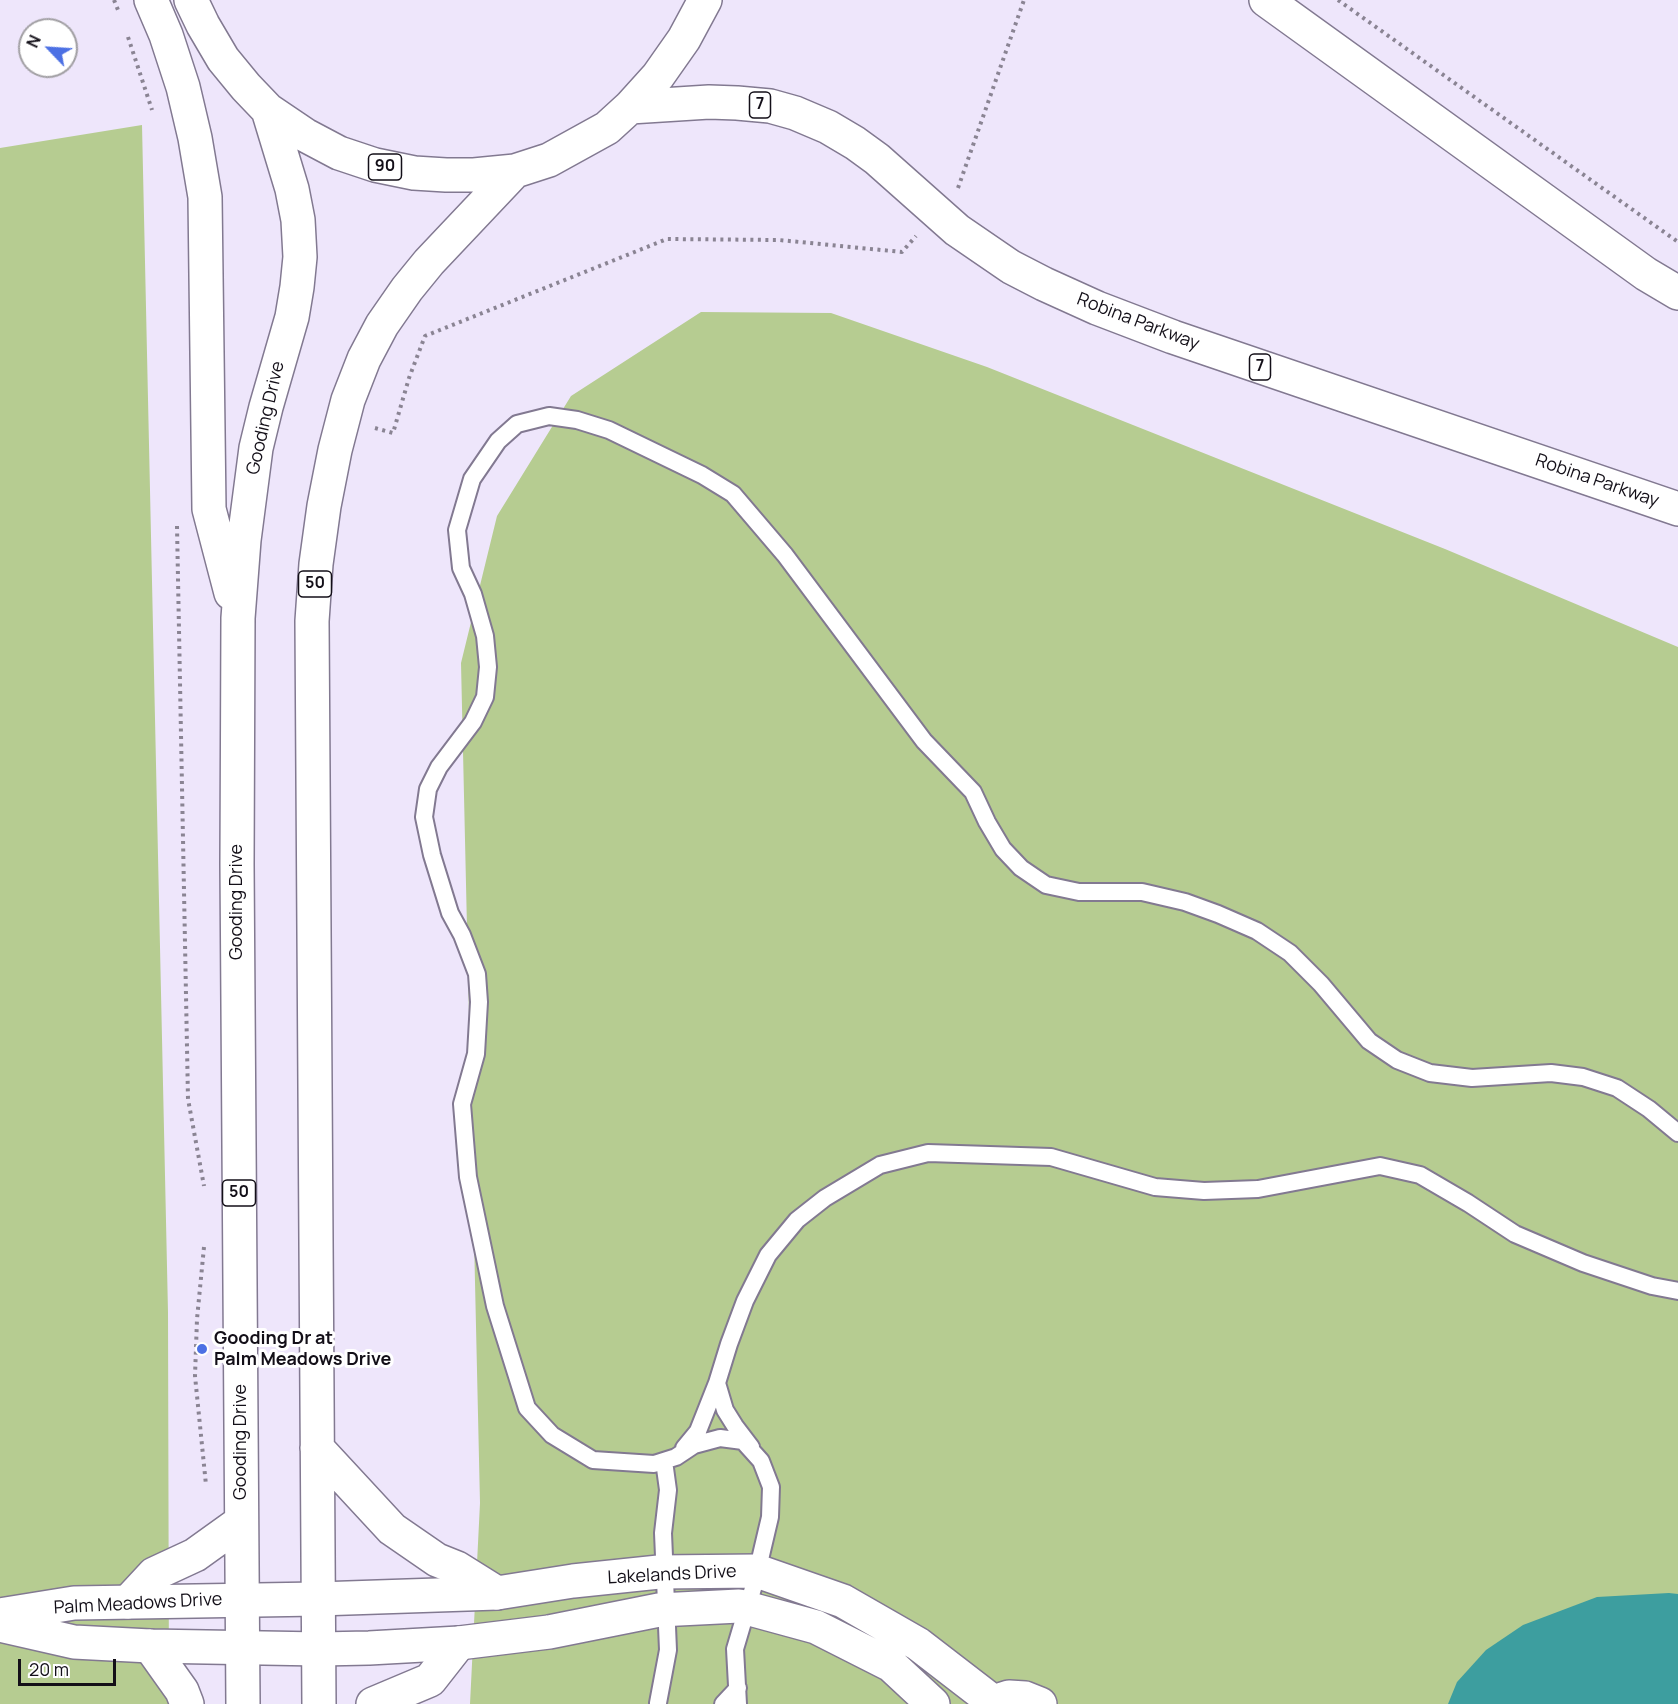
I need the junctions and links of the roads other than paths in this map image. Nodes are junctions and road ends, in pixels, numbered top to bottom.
1 (151, 0) edge
2 (192, 0) edge
3 (705, 0) edge
4 (1266, 0) edge
5 (630, 107) junction
6 (268, 110) junction
7 (515, 171) junction
8 (1678, 294) edge
9 (1678, 509) edge
10 (238, 618) junction
11 (1678, 1132) edge
12 (1678, 1291) edge
13 (717, 1383) junction
14 (317, 1448) junction
15 (670, 1459) junction
16 (761, 1461) junction
17 (241, 1522) junction
18 (757, 1571) junction
19 (665, 1572) junction
20 (498, 1593) junction
21 (241, 1599) junction
22 (318, 1599) junction
23 (128, 1602) junction
24 (747, 1608) junction
25 (667, 1610) junction
26 (0, 1616) edge
27 (0, 1625) edge
28 (459, 1644) junction
29 (150, 1646) junction
30 (243, 1647) junction
31 (320, 1648) junction
32 (738, 1696) edge
33 (989, 1702) edge
34 (188, 1704) edge
35 (243, 1704) edge
36 (319, 1704) edge
37 (373, 1704) edge
38 (655, 1704) edge
39 (723, 1704) edge
40 (933, 1704) edge
41 (1040, 1704) edge

1 - 10 main road
2 - 6 main road, 90
3 - 5 main road, 90
4 - 8 main road
5 - 7 main road, 90
5 - 9 main road, Robina Parkway / 7
6 - 7 main road, 90
6 - 10 main road, Gooding Drive / 50
7 - 14 main road, 50
10 - 17 main road, Gooding Drive / 50
11 - 15 lane
12 - 13 lane
13 - 15 lane
13 - 16 lane
14 - 20 main road
14 - 22 main road, 50
15 - 16 lane
15 - 19 lane
16 - 18 lane
17 - 21 main road, Gooding Drive / 50
17 - 23 main road
18 - 19 main road, Lakelands Drive
18 - 24 lane
18 - 33 main road, Lakelands Drive
19 - 20 main road, Lakelands Drive
19 - 25 lane
20 - 22 main road, Lakelands Drive
21 - 22 main road, Palm Meadows Drive
21 - 23 main road, Palm Meadows Drive
21 - 30 main road, Gooding Drive / 50
22 - 31 main road, 50
23 - 26 main road, Palm Meadows Drive
24 - 25 main road, Lakelands Drive
24 - 32 lane
24 - 40 main road, Lakelands Drive
25 - 28 main road, Lakelands Drive
25 - 38 lane
27 - 29 main road, Palm Meadows Drive
28 - 31 main road, Lakelands Drive
28 - 37 main road
29 - 30 main road, Palm Meadows Drive
29 - 34 main road
30 - 31 main road, Lakelands Drive
30 - 35 main road, Gooding Drive / 50
31 - 36 main road, 50
32 - 39 lane
33 - 41 main road

